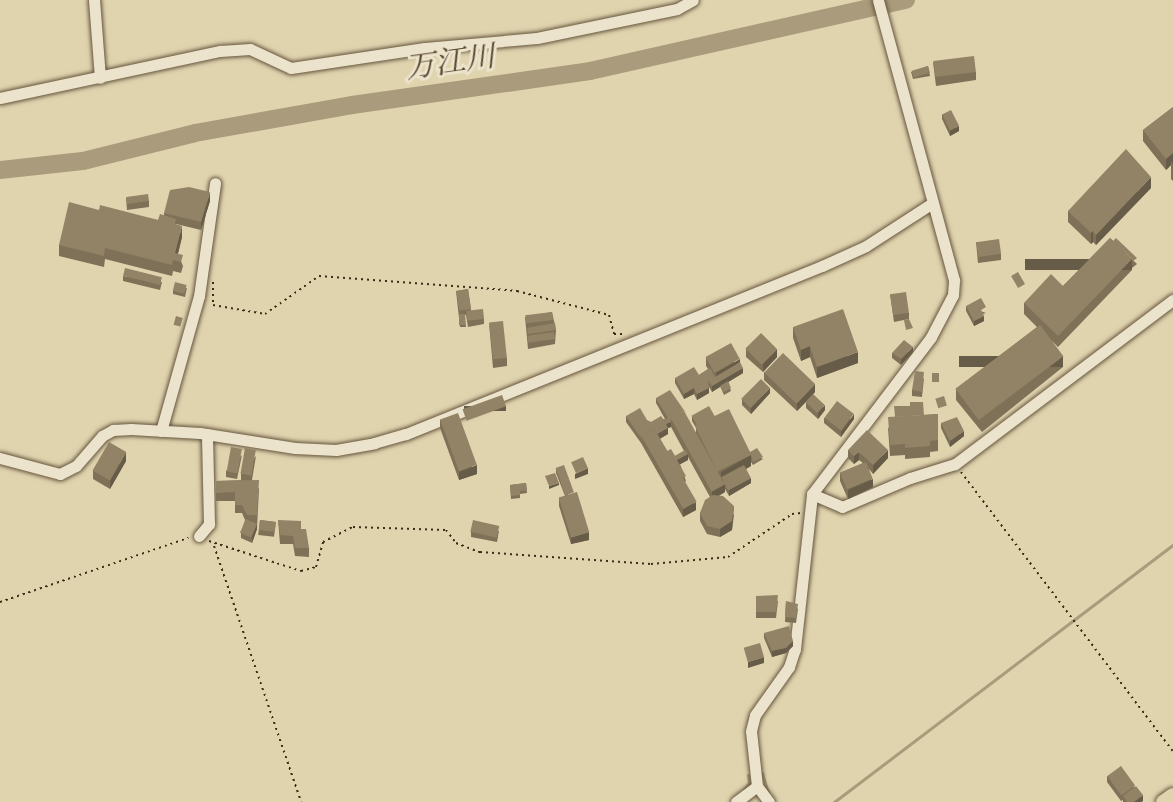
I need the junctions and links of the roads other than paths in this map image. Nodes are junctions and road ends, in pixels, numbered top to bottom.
1 (94, 0) edge
2 (693, 0) edge
3 (878, 0) edge
4 (100, 78) junction
5 (0, 98) edge
6 (215, 183) dead end
7 (931, 204) junction
8 (1173, 300) edge
9 (161, 431) junction
10 (207, 434) junction
11 (0, 458) edge
12 (812, 494) junction
13 (199, 536) road end
14 (757, 786) junction
15 (1173, 795) edge
16 (736, 802) edge
17 (769, 802) edge
18 (1163, 802) edge

1 - 4 street
2 - 4 street
3 - 7 street
4 - 5 street
6 - 9 street
7 - 10 street
7 - 12 street
8 - 12 street
9 - 10 street
9 - 11 street
10 - 13 street
12 - 14 street
14 - 16 street
14 - 17 street
15 - 18 main road

